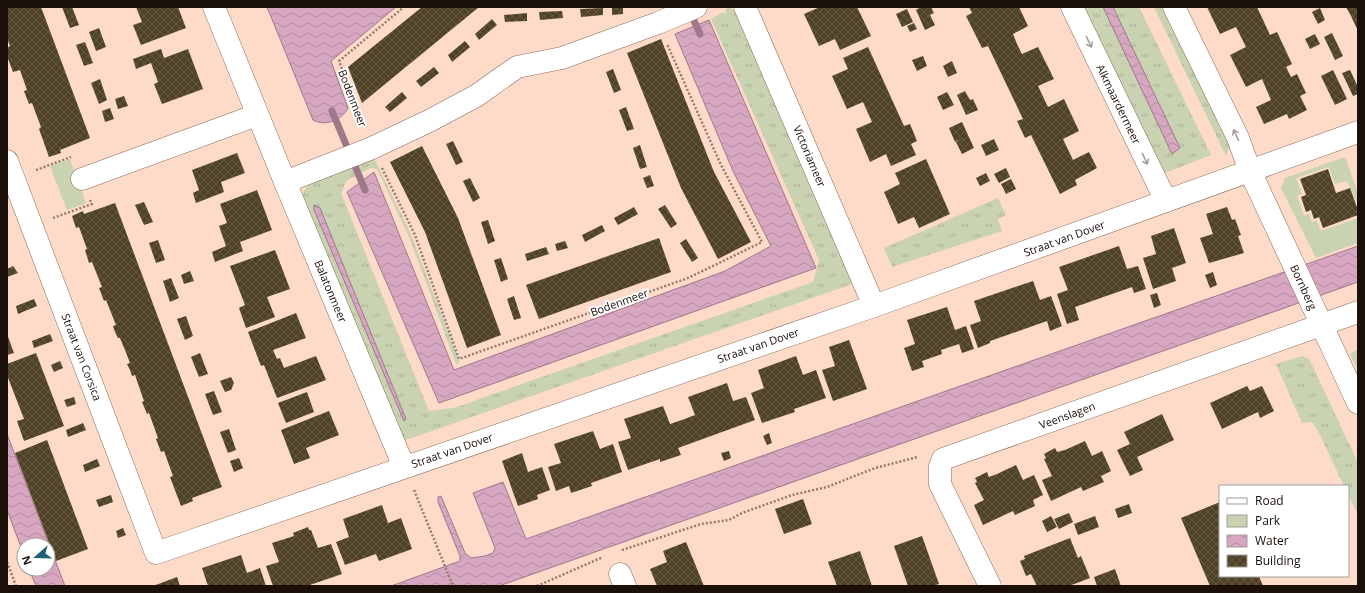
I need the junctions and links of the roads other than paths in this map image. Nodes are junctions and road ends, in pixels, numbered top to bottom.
1 (214, 7) edge
2 (696, 7) edge
3 (745, 7) edge
4 (1072, 7) edge
5 (1174, 7) edge
6 (258, 115) junction
7 (1358, 132) edge
8 (10, 170) edge
9 (1250, 171) junction
10 (82, 179) road end
11 (285, 182) junction
12 (1166, 201) junction
13 (874, 306) junction
14 (1358, 312) edge
15 (1317, 316) junction
16 (1358, 403) edge
17 (404, 466) junction
18 (156, 553) joint
19 (990, 586) edge

1 - 6 street, Balatonmeer
2 - 11 street
3 - 13 street, Victoriameer
4 -> 12 street, Alkmaardermeer
9 -> 5 street
6 - 10 street
6 - 11 street, Balatonmeer
7 - 9 street, Straat van Dover
8 - 18 street, Straat van Corsica
9 - 12 street, Straat van Dover
9 - 15 street, Bornberg
11 - 17 street, Balatonmeer
12 - 13 street, Straat van Dover
13 - 17 street, Straat van Dover
14 - 15 street, Veenslagen
15 - 16 street, Bornberg
15 - 19 street, Veenslagen
17 - 18 street, Straat van Dover

